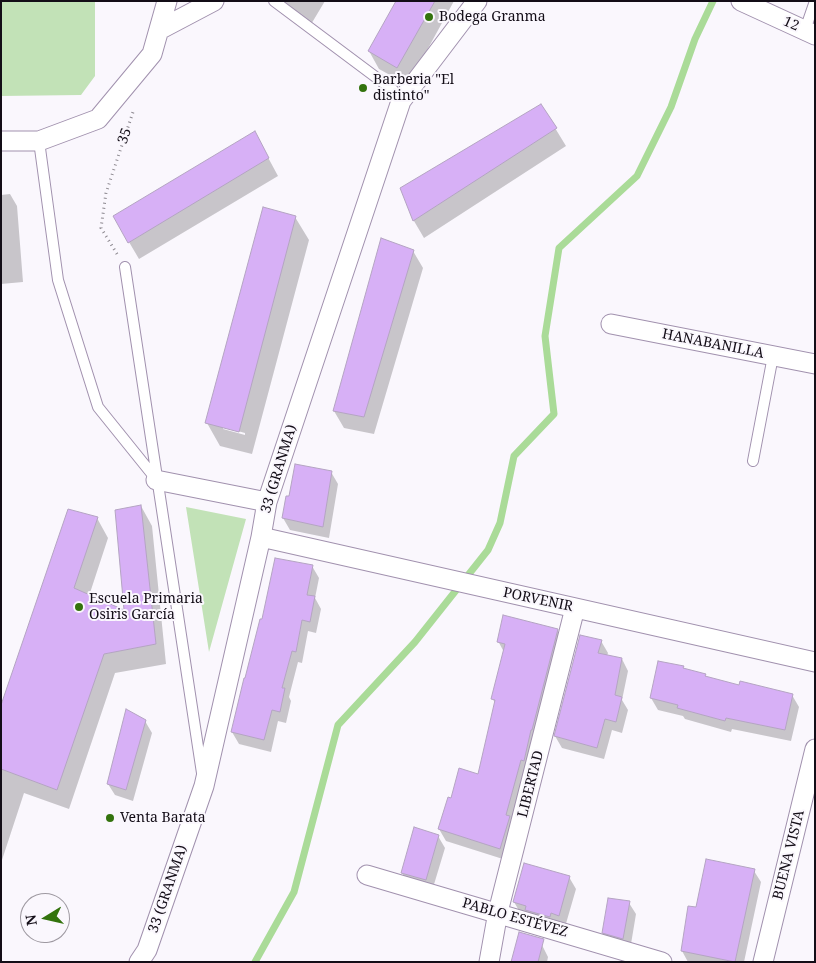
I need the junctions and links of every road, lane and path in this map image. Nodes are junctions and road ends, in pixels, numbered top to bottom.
1 (168, 1) edge
2 (214, 1) edge
3 (274, 1) edge
4 (477, 1) edge
5 (741, 1) edge
6 (815, 1) edge
7 (159, 30) junction
8 (810, 33) edge
9 (401, 101) junction
10 (135, 107) dead end
11 (1, 141) edge
12 (38, 141) junction
13 (125, 267) joint
14 (611, 324) dead end
15 (773, 356) junction
16 (815, 364) edge
17 (753, 461) dead end
18 (156, 480) junction
19 (267, 502) junction
20 (261, 537) junction
21 (575, 608) junction
22 (815, 662) edge
23 (815, 749) edge
24 (204, 786) junction
25 (367, 875) dead end
26 (498, 912) junction
27 (139, 962) edge
28 (489, 962) edge
29 (662, 962) edge
30 (763, 962) edge

1 - 7 street
2 - 7 street
3 - 9 lane
4 - 9 street, 33 (GRANMA)
5 - 8 street, 12
6 - 8 lane
7 - 12 street
9 - 19 street, 33 (GRANMA)
10 - 13 path, 35
11 - 12 street
12 - 18 lane
13 - 18 lane
14 - 15 street, HANABANILLA
15 - 16 street, HANABANILLA
15 - 17 lane
18 - 19 street
18 - 24 lane
19 - 20 street, 33 (GRANMA)
20 - 21 street, PORVENIR
20 - 24 street, 33 (GRANMA)
21 - 22 street, PORVENIR
21 - 26 street, LIBERTAD
23 - 30 street, BUENA VISTA
24 - 27 street, 33 (GRANMA)
25 - 26 street, PABLO ESTÉVEZ
26 - 28 street, LIBERTAD
26 - 29 street, PABLO ESTÉVEZ

